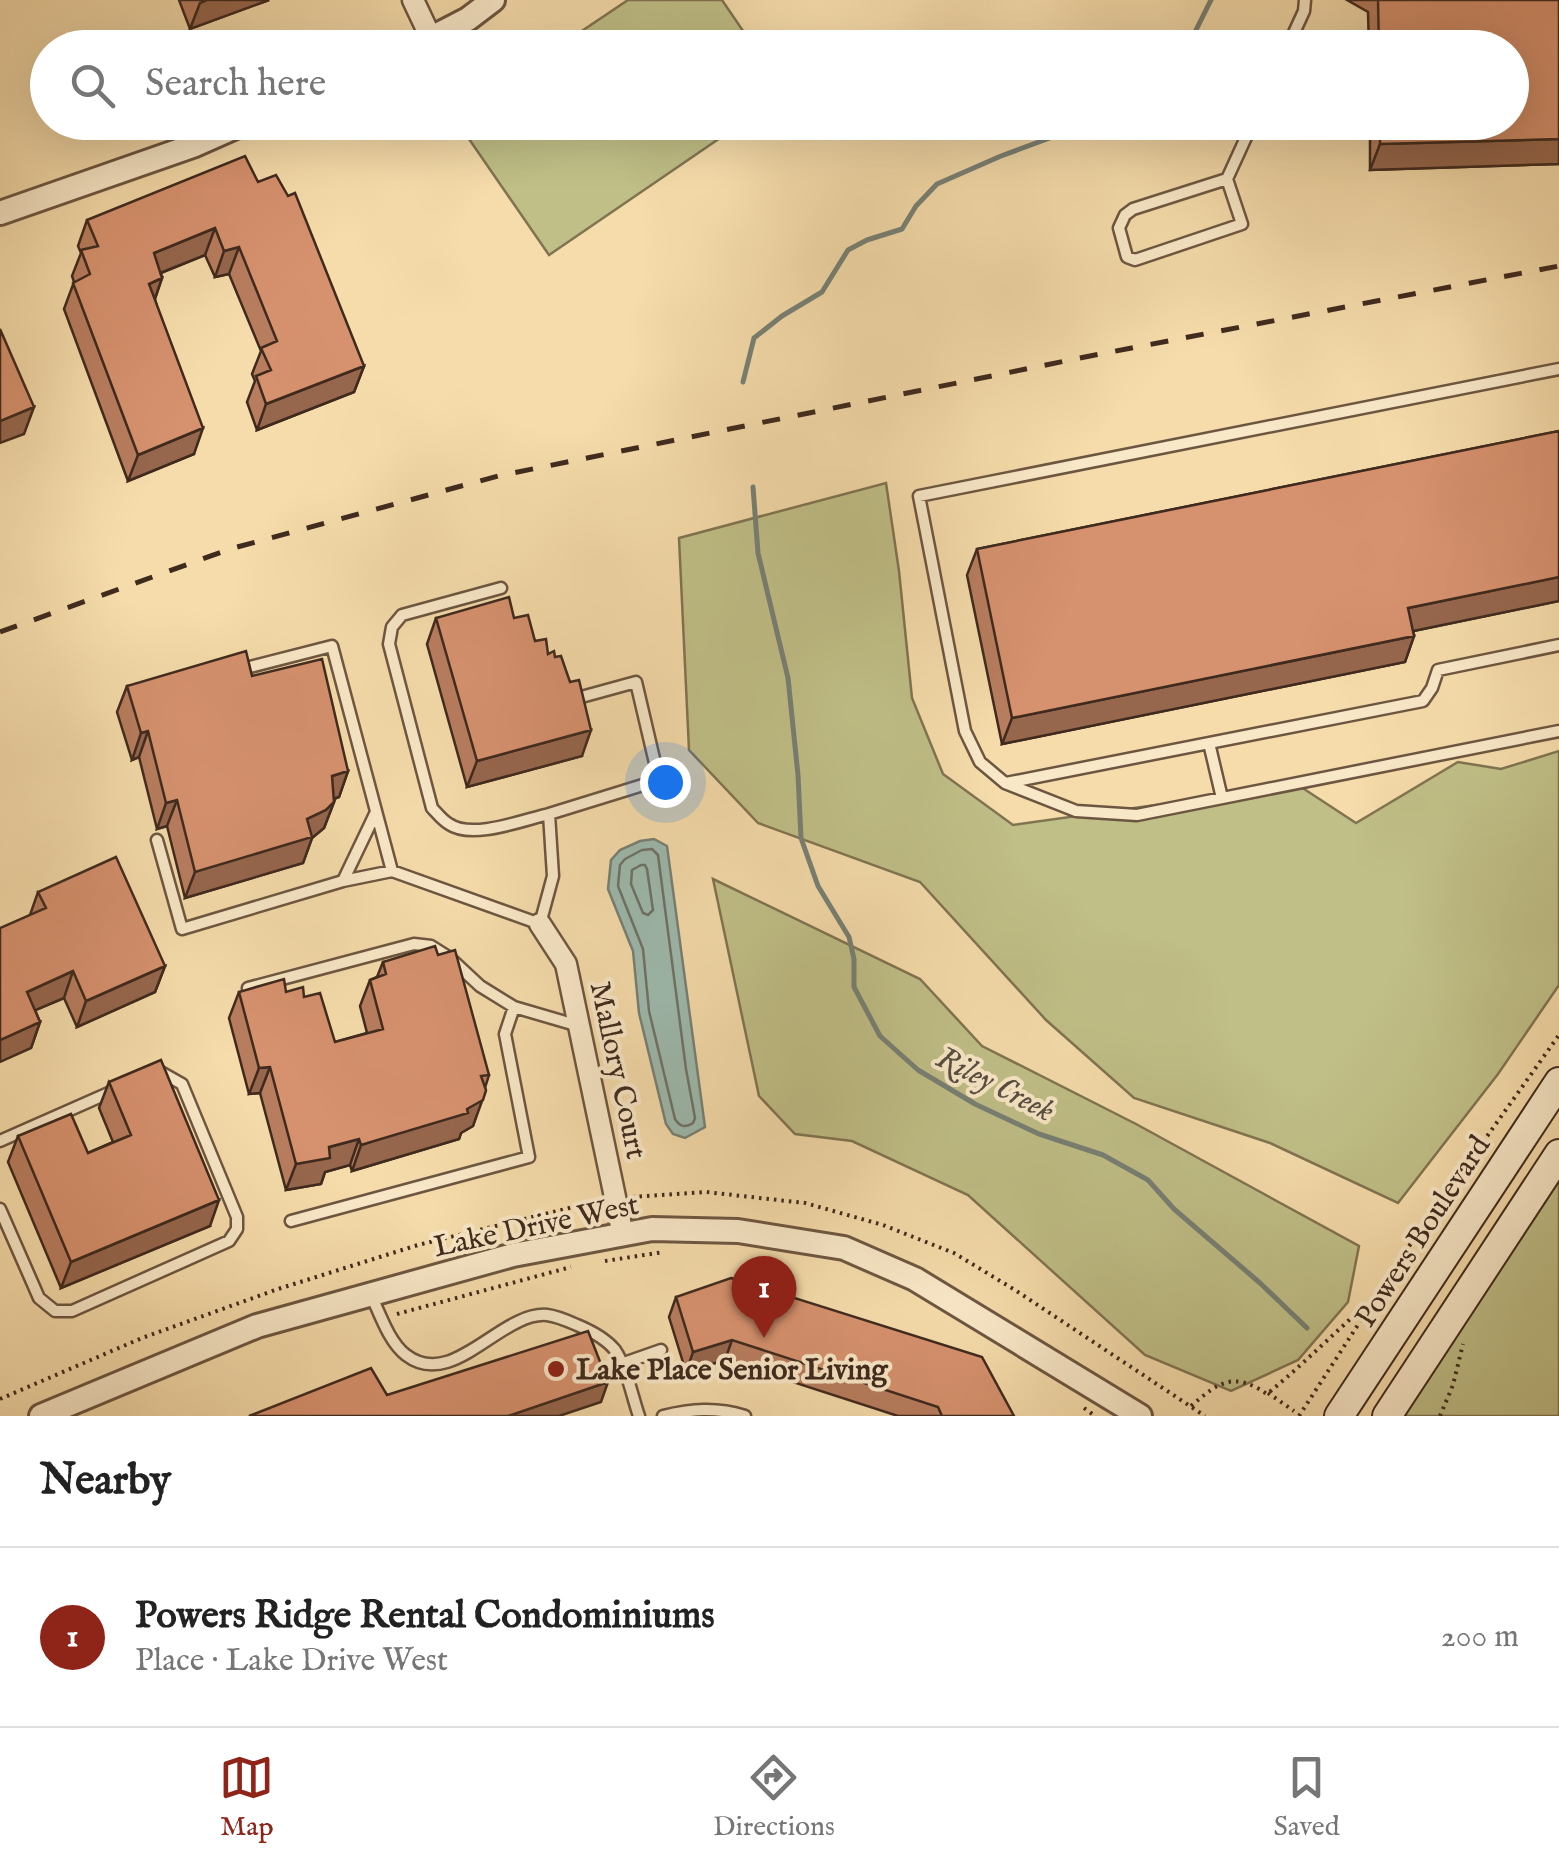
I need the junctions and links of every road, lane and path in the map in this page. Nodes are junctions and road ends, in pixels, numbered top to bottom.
1 (413, 0) edge
2 (493, 0) edge
3 (1305, 0) edge
4 (419, 30) edge
5 (446, 30) edge
6 (1295, 30) edge
7 (206, 140) edge
8 (1245, 140) edge
9 (1228, 179) junction
10 (0, 213) edge
11 (1559, 370) edge
12 (501, 588) dead end
13 (1559, 645) edge
14 (242, 669) edge
15 (574, 699) edge
16 (1559, 731) edge
17 (1209, 743) junction
18 (1005, 783) junction
19 (1222, 798) junction
20 (376, 812) junction
21 (549, 814) junction
22 (157, 840) dead end
23 (392, 872) junction
24 (343, 881) junction
25 (540, 924) junction
26 (248, 988) edge
27 (514, 1007) junction
28 (580, 1026) junction
29 (1559, 1035) edge
30 (141, 1079) edge
31 (1559, 1082) edge
32 (124, 1087) edge
33 (0, 1141) edge
34 (1559, 1154) edge
35 (615, 1198) junction
36 (0, 1209) edge
37 (292, 1220) dead end
38 (623, 1234) junction
39 (675, 1252) dead end
40 (592, 1263) dead end
41 (575, 1266) dead end
42 (1380, 1292) junction
43 (370, 1294) junction
44 (382, 1318) junction
45 (1464, 1336) dead end
46 (661, 1350) dead end
47 (620, 1364) junction
48 (1268, 1393) junction
49 (0, 1400) edge
50 (1191, 1406) junction
51 (1082, 1407) dead end
52 (1294, 1411) dead end
53 (42, 1416) edge
54 (639, 1416) edge
55 (664, 1416) edge
56 (744, 1416) edge
57 (1095, 1416) edge
58 (1140, 1416) edge
59 (1205, 1416) edge
60 (1299, 1416) edge
61 (1339, 1416) edge
62 (1388, 1416) edge
63 (1440, 1416) edge

1 - 4 street
2 - 5 street
3 - 6 lane
7 - 10 street
8 - 9 lane
9 - 9 lane
11 - 18 lane
12 - 21 lane
13 - 17 lane
14 - 20 lane
15 - 21 lane
16 - 19 lane
17 - 18 lane
17 - 19 lane
18 - 19 lane
20 - 23 lane
20 - 24 lane
21 - 25 lane
22 - 24 lane
23 - 24 lane
23 - 25 lane
25 - 28 street, Mallory Court
26 - 27 lane
27 - 28 lane
27 - 37 lane
28 - 35 street, Mallory Court
29 - 42 path
30 - 36 lane
31 - 61 main road, Powers Boulevard
32 - 33 lane
34 - 62 main road
35 - 38 street, Mallory Court
35 - 49 path
35 - 50 path
38 - 43 street, Lake Drive West
38 - 58 street, Lake Drive West
39 - 40 path
41 - 44 path
42 - 48 path
42 - 60 path
43 - 44 lane
43 - 53 street, Lake Drive West
44 - 47 lane
45 - 63 path
46 - 47 lane
47 - 54 lane
48 - 50 path
48 - 52 path
50 - 59 path
51 - 57 path
55 - 56 lane

